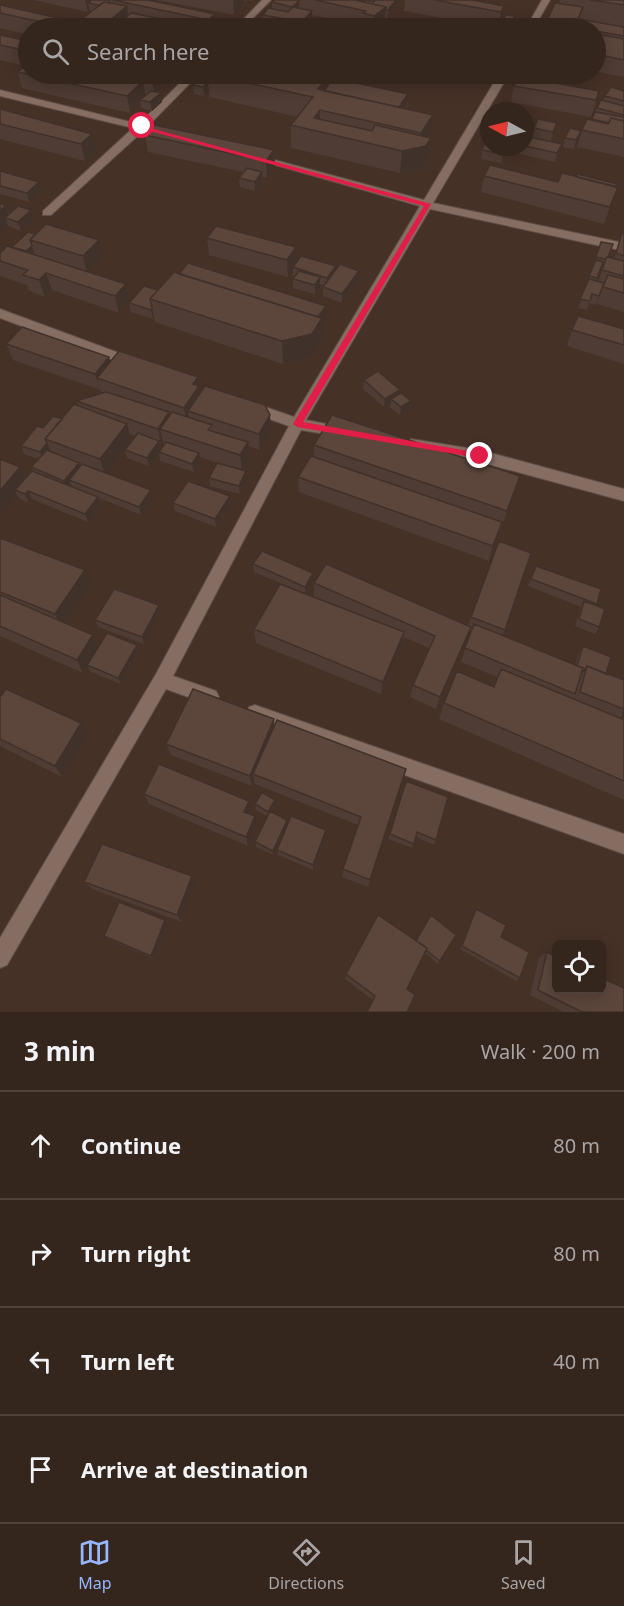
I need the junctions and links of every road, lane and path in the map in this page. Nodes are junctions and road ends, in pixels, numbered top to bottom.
1 (267, 0) edge
2 (546, 0) edge
3 (249, 18) edge
4 (536, 18) edge
5 (184, 84) edge
6 (498, 84) edge
7 (0, 93) edge
8 (142, 126) junction
9 (176, 136) edge
10 (245, 155) edge
11 (428, 205) junction
12 (47, 213) dead end
13 (624, 247) edge
14 (0, 313) edge
15 (143, 366) edge
16 (242, 403) edge
17 (297, 424) junction
18 (355, 434) edge
19 (400, 442) edge
20 (624, 495) edge
21 (162, 680) junction
22 (624, 844) edge
23 (3, 946) edge

1 - 3 street
2 - 4 street
5 - 8 street
6 - 11 street
7 - 8 street
8 - 9 street
8 - 12 street
10 - 11 street
11 - 13 street
11 - 17 street
14 - 15 street
16 - 17 street
17 - 18 street
17 - 21 street
19 - 20 street
21 - 22 street
21 - 23 street

